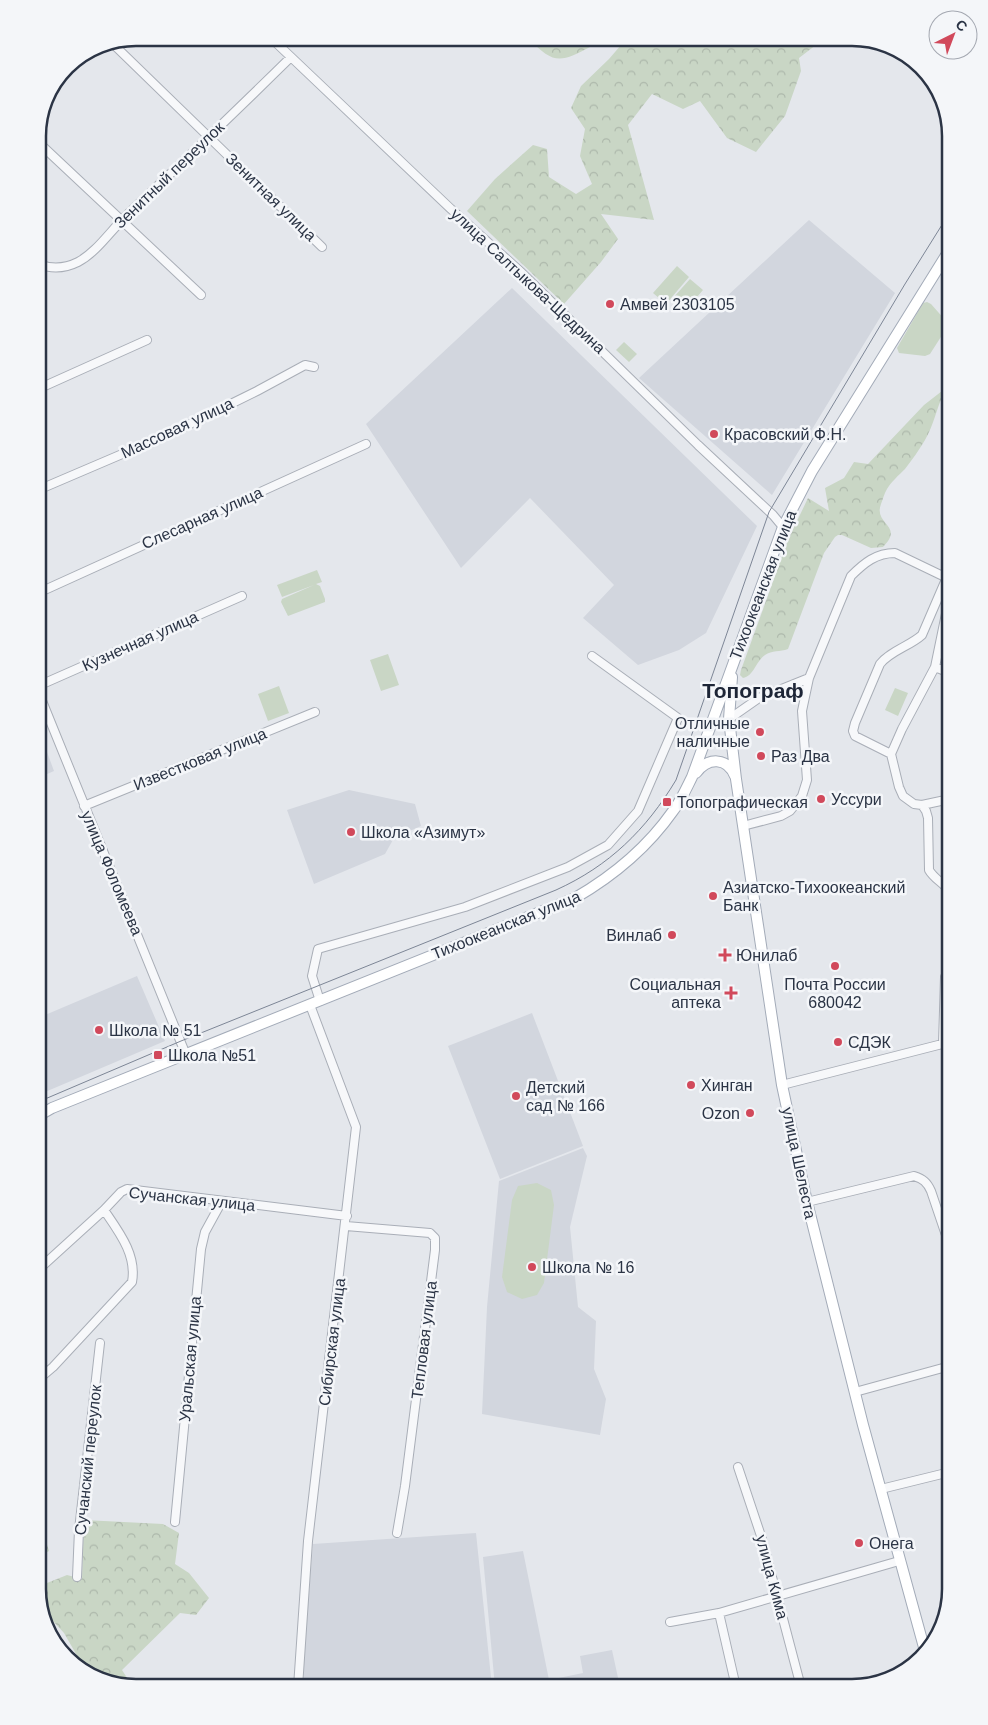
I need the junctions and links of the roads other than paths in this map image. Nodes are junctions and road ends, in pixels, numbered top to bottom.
1 (279, 46) edge
2 (117, 48) edge
3 (291, 57) junction
4 (209, 137) junction
5 (46, 150) edge
6 (120, 221) junction
7 (322, 247) dead end
8 (942, 262) edge
9 (46, 267) edge
10 (201, 295) dead end
11 (147, 340) dead end
12 (314, 367) dead end
13 (46, 385) edge
14 (366, 444) dead end
15 (46, 487) edge
16 (783, 527) junction
17 (942, 576) edge
18 (46, 589) edge
19 (942, 589) edge
20 (940, 594) joint
21 (242, 596) dead end
22 (942, 633) edge
23 (592, 656) dead end
24 (732, 663) junction
25 (935, 667) junction
26 (942, 670) edge
27 (809, 678) junction
28 (46, 682) edge
29 (46, 711) edge
30 (315, 712) dead end
31 (729, 719) junction
32 (891, 754) junction
33 (692, 777) junction
34 (736, 779) junction
35 (942, 801) edge
36 (922, 805) junction
37 (84, 806) junction
38 (743, 826) junction
39 (942, 882) edge
40 (315, 1003) junction
41 (942, 1044) edge
42 (186, 1055) junction
43 (782, 1085) junction
44 (46, 1111) edge
45 (222, 1201) junction
46 (807, 1202) junction
47 (104, 1210) junction
48 (347, 1216) junction
49 (942, 1224) edge
50 (346, 1226) junction
51 (46, 1263) edge
52 (100, 1343) dead end
53 (942, 1368) edge
54 (46, 1373) edge
55 (855, 1392) junction
56 (738, 1467) dead end
57 (942, 1474) edge
58 (881, 1490) junction
59 (175, 1522) dead end
60 (397, 1534) dead end
61 (899, 1561) junction
62 (77, 1577) dead end
63 (778, 1597) junction
64 (719, 1613) junction
65 (670, 1622) dead end
66 (923, 1644) edge
67 (299, 1679) edge
68 (734, 1679) edge
69 (799, 1679) edge

1 - 3 street, улица Салтыкова-Щедрина
2 - 4 street, Зенитная улица
3 - 4 street, Зенитный переулок
3 - 16 street, улица Салтыкова-Щедрина
4 - 6 street, Зенитный переулок
4 - 7 street, Зенитная улица
5 - 6 street
6 - 9 street, Зенитный переулок
6 - 10 street
8 - 16 main road, Тихоокеанская улица
11 - 13 street
12 - 15 street, Массовая улица
14 - 18 street, Слесарная улица
16 - 24 main road, Тихоокеанская улица
17 - 27 street
19 - 20 street
20 - 32 street
21 - 28 street, Кузнечная улица
22 - 25 street
23 - 40 street, Сибирская улица
24 - 31 main road, улица Шелеста
24 - 33 main road, Тихоокеанская улица
25 - 26 street
25 - 32 street
27 - 31 street
27 - 38 street
29 - 37 street, улица Фоломеева
30 - 37 street, Известковая улица
31 - 34 main road, улица Шелеста
32 - 36 street
33 - 34 main road
33 - 40 main road, Тихоокеанская улица
34 - 38 main road, улица Шелеста
35 - 36 street
36 - 39 street
37 - 42 street, улица Фоломеева
38 - 43 main road, улица Шелеста
40 - 42 main road, Тихоокеанская улица
40 - 48 street, Сибирская улица
41 - 43 street
42 - 44 main road, Тихоокеанская улица
43 - 46 main road, улица Шелеста
45 - 47 street, Сучанская улица
45 - 48 street, Сучанская улица
45 - 59 street, Уральская улица
46 - 49 street
46 - 55 main road, улица Шелеста
47 - 51 street, Сучанская улица
47 - 54 street
48 - 50 street, Сибирская улица
50 - 60 street, Тепловая улица
50 - 67 street, Сибирская улица
52 - 62 street, Сучанский переулок
53 - 55 street
55 - 58 main road, улица Шелеста
56 - 63 street, улица Кима
57 - 58 street
58 - 61 main road, улица Шелеста
61 - 63 street
61 - 66 main road, улица Шелеста
63 - 64 street
63 - 69 street, улица Кима
64 - 65 street
64 - 68 street

